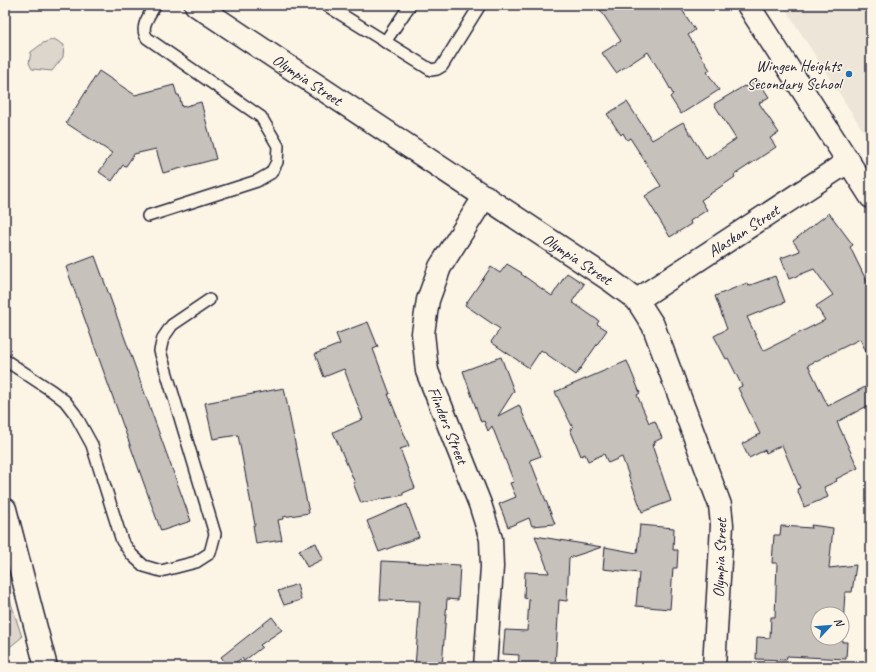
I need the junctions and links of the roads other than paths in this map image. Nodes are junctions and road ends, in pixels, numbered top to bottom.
1 (155, 5) edge
2 (326, 5) edge
3 (410, 5) edge
4 (480, 5) edge
5 (748, 5) edge
6 (202, 7) edge
7 (385, 42) junction
8 (849, 161) junction
9 (485, 196) junction
10 (871, 197) edge
11 (148, 216) dead end
12 (209, 300) dead end
13 (637, 300) junction
14 (5, 360) edge
15 (5, 509) edge
16 (46, 667) edge
17 (485, 667) edge
18 (714, 667) edge

1 - 11 lane
2 - 7 lane
3 - 7 lane
4 - 7 lane
5 - 8 street
6 - 9 street, Olympia Street
8 - 10 street
8 - 13 street, Alaskan Street
9 - 13 street, Olympia Street
9 - 17 street, Flinders Street
12 - 14 lane
13 - 18 street, Olympia Street
15 - 16 street

